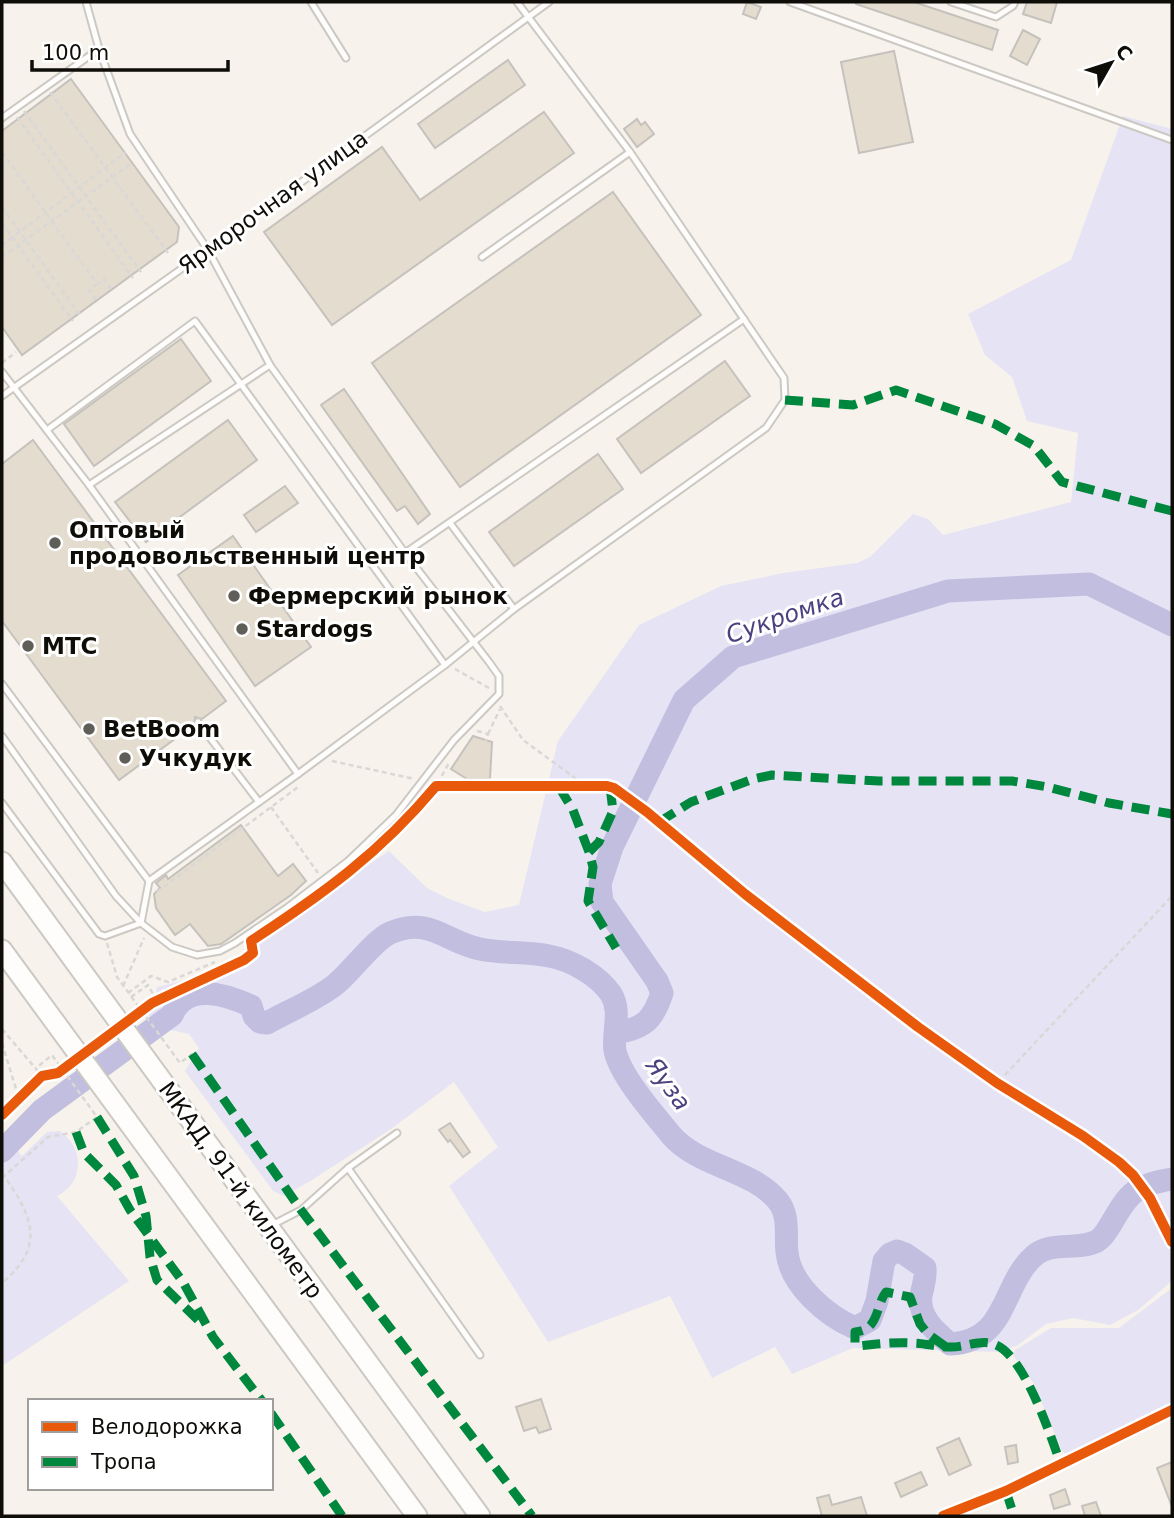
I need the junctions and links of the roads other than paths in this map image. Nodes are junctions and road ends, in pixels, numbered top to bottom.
1 (86, 2) edge
2 (311, 2) edge
3 (517, 2) edge
4 (548, 2) edge
5 (790, 2) edge
6 (951, 2) edge
7 (1015, 2) edge
8 (527, 17) junction
9 (99, 49) junction
10 (346, 58) dead end
11 (2, 117) edge
12 (1172, 140) edge
13 (630, 152) junction
14 (208, 250) junction
15 (482, 257) dead end
16 (744, 319) junction
17 (270, 365) junction
18 (2, 372) edge
19 (242, 382) junction
20 (13, 387) junction
21 (2, 396) edge
22 (47, 430) junction
23 (89, 485) junction
24 (450, 523) junction
25 (405, 553) junction
26 (514, 609) junction
27 (473, 642) junction
28 (445, 664) junction
29 (2, 684) edge
30 (198, 722) dead end
31 (2, 736) edge
32 (299, 774) junction
33 (259, 802) junction
34 (2, 803) edge
35 (647, 812) dead end
36 (2, 862) edge
37 (149, 881) junction
38 (141, 923) junction
39 (2, 950) edge
40 (397, 1133) dead end
41 (348, 1168) junction
42 (268, 1227) junction
43 (1172, 1242) edge
44 (480, 1355) dead end
45 (1172, 1410) edge
46 (417, 1516) edge
47 (480, 1516) edge
48 (943, 1516) edge

1 - 9 lane
2 - 10 lane
3 - 8 lane
4 - 8 lane, Ярморочная улица
5 - 12 lane
6 - 7 lane
8 - 13 lane
8 - 14 lane, Ярморочная улица
9 - 11 lane
9 - 14 lane
13 - 15 lane
13 - 16 lane
14 - 17 lane
14 - 20 lane, Ярморочная улица
16 - 24 lane
16 - 26 lane
17 - 19 lane
17 - 25 lane
18 - 20 lane
19 - 22 lane
19 - 23 lane
19 - 28 lane
20 - 21 lane, Ярморочная улица
20 - 22 lane
22 - 23 lane
23 - 32 lane
24 - 25 lane
24 - 26 lane
25 - 27 lane
26 - 27 lane
27 - 28 lane
27 - 38 lane
28 - 32 lane
29 - 37 lane
30 - 33 lane
31 - 38 lane
32 - 33 lane
33 - 37 lane
34 - 38 lane
35 - 43 lane
36 - 42 highway, МКАД, 91-й километр
37 - 38 lane
39 - 46 highway
40 - 41 lane
41 - 42 lane
41 - 44 lane
42 - 47 highway, МКАД, 91-й километр
45 - 48 street

